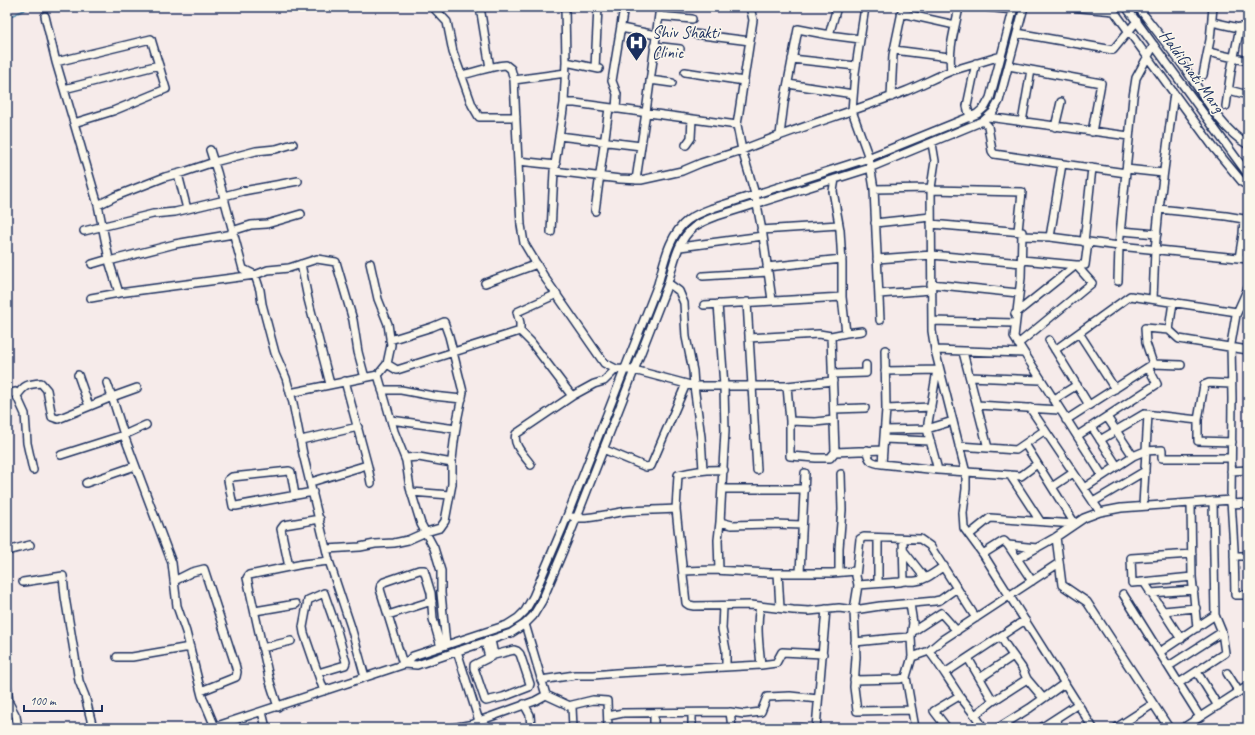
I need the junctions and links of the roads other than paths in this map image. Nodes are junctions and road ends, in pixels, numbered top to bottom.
1 (433, 7) edge
2 (480, 7) edge
3 (565, 7) edge
4 (598, 7) edge
5 (624, 7) edge
6 (660, 7) edge
7 (750, 7) edge
8 (835, 7) edge
9 (865, 7) edge
10 (959, 7) edge
11 (986, 7) edge
12 (1024, 7) edge
13 (1070, 7) edge
14 (1126, 7) edge
15 (1138, 7) edge
16 (1213, 7) edge
17 (1013, 9) edge
18 (1112, 9) edge
19 (902, 10) edge
20 (45, 16) dead end
21 (659, 16) junction
22 (692, 19) dead end
23 (1137, 21) junction
24 (1212, 22) junction
25 (956, 25) junction
26 (1240, 27) junction
27 (621, 28) junction
28 (1248, 30) edge
29 (1017, 32) junction
30 (1129, 32) junction
31 (694, 34) dead end
32 (656, 35) junction
33 (829, 35) junction
34 (860, 39) junction
35 (750, 42) junction
36 (1154, 45) junction
37 (654, 46) junction
38 (680, 49) dead end
39 (894, 50) junction
40 (1208, 52) junction
41 (1001, 56) junction
42 (1147, 56) junction
43 (949, 57) junction
44 (1234, 58) junction
45 (792, 60) junction
46 (1248, 61) edge
47 (56, 62) junction
48 (566, 62) junction
49 (976, 63) junction
50 (159, 65) junction
51 (856, 66) junction
52 (1009, 66) junction
53 (490, 68) junction
54 (1031, 70) junction
55 (951, 71) junction
56 (685, 72) dead end
57 (566, 73) junction
58 (461, 75) junction
59 (1203, 75) dead end
60 (514, 80) junction
61 (650, 80) junction
62 (744, 81) junction
63 (672, 83) dead end
64 (788, 84) junction
65 (64, 89) junction
66 (1229, 90) junction
67 (1174, 93) junction
68 (853, 94) junction
69 (1248, 94) edge
70 (890, 97) junction
71 (1061, 102) dead end
72 (564, 103) junction
73 (1226, 106) dead end
74 (613, 109) junction
75 (852, 111) junction
76 (646, 112) junction
77 (516, 117) junction
78 (970, 118) junction
79 (692, 119) junction
80 (986, 119) junction
81 (1022, 122) junction
82 (74, 123) junction
83 (736, 126) junction
84 (1055, 126) junction
85 (1092, 132) junction
86 (780, 135) junction
87 (559, 136) junction
88 (1129, 136) junction
89 (605, 142) junction
90 (932, 143) junction
91 (293, 144) dead end
92 (686, 144) dead end
93 (1248, 145) edge
94 (641, 146) junction
95 (210, 150) dead end
96 (742, 150) junction
97 (869, 158) junction
98 (518, 161) junction
99 (214, 162) junction
100 (1062, 164) junction
101 (1248, 164) edge
102 (871, 167) junction
103 (555, 168) junction
104 (1092, 168) junction
105 (1126, 171) junction
106 (178, 174) junction
107 (1163, 174) junction
108 (599, 177) junction
109 (1246, 178) edge
110 (835, 179) junction
111 (636, 180) junction
112 (298, 181) dead end
113 (874, 189) junction
114 (931, 189) junction
115 (1248, 189) edge
116 (755, 194) junction
117 (224, 198) junction
118 (756, 203) junction
119 (98, 205) junction
120 (187, 209) junction
121 (1159, 209) junction
122 (595, 210) dead end
123 (301, 214) dead end
124 (931, 220) junction
125 (875, 223) junction
126 (839, 225) junction
127 (103, 226) junction
128 (1120, 230) junction
129 (84, 231) dead end
130 (551, 232) dead end
131 (233, 233) junction
132 (762, 233) junction
133 (1020, 234) junction
134 (1157, 234) junction
135 (1050, 237) junction
136 (1086, 242) junction
137 (1119, 246) junction
138 (680, 247) junction
139 (1155, 250) junction
140 (932, 255) junction
141 (1239, 258) junction
142 (842, 259) junction
143 (1248, 259) edge
144 (109, 260) junction
145 (877, 260) junction
146 (1022, 261) junction
147 (370, 263) dead end
148 (92, 264) dead end
149 (301, 264) junction
150 (537, 264) junction
151 (1076, 265) junction
152 (767, 270) junction
153 (255, 274) junction
154 (704, 276) dead end
155 (1118, 281) dead end
156 (485, 283) dead end
157 (668, 283) junction
158 (931, 287) junction
159 (1248, 288) edge
160 (119, 293) junction
161 (1018, 293) junction
162 (557, 294) junction
163 (878, 294) junction
164 (842, 297) junction
165 (91, 298) dead end
166 (1154, 299) junction
167 (772, 300) junction
168 (747, 302) junction
169 (1173, 302) junction
170 (718, 304) junction
171 (704, 305) dead end
172 (1237, 312) junction
173 (1015, 314) junction
174 (880, 320) dead end
175 (932, 321) junction
176 (1014, 323) junction
177 (1169, 330) junction
178 (520, 331) junction
179 (862, 331) dead end
180 (846, 332) junction
181 (1079, 332) junction
182 (831, 336) junction
183 (749, 338) junction
184 (390, 340) junction
185 (1049, 340) dead end
186 (1018, 344) junction
187 (1231, 347) junction
188 (885, 350) dead end
189 (935, 350) junction
190 (1055, 350) junction
191 (1248, 350) edge
192 (454, 352) junction
193 (964, 352) junction
194 (1023, 353) junction
195 (387, 364) junction
196 (866, 365) dead end
197 (1181, 365) dead end
198 (1151, 366) junction
199 (616, 369) junction
200 (625, 369) junction
201 (634, 370) junction
202 (938, 370) junction
203 (885, 371) junction
204 (78, 374) dead end
205 (378, 374) junction
206 (970, 377) junction
207 (365, 378) junction
208 (833, 378) junction
209 (1040, 380) junction
210 (345, 381) junction
211 (107, 383) dead end
212 (330, 384) junction
213 (1231, 384) junction
214 (690, 385) junction
215 (1077, 385) junction
216 (724, 386) junction
217 (752, 386) junction
218 (786, 386) junction
219 (138, 388) dead end
220 (1115, 389) junction
221 (382, 390) junction
222 (290, 394) junction
223 (7, 395) edge
224 (17, 396) junction
225 (572, 396) junction
226 (112, 397) junction
227 (462, 399) junction
228 (1053, 400) junction
229 (977, 405) junction
230 (1089, 405) junction
231 (89, 406) junction
232 (931, 407) junction
233 (865, 408) dead end
234 (1030, 408) junction
235 (834, 409) junction
236 (886, 409) junction
237 (1059, 410) junction
238 (1148, 414) junction
239 (1107, 416) junction
240 (391, 420) junction
241 (834, 420) junction
242 (1066, 420) junction
243 (1198, 420) junction
244 (790, 421) junction
245 (953, 421) junction
246 (146, 425) dead end
247 (358, 427) junction
248 (1092, 427) junction
249 (456, 429) junction
250 (927, 429) junction
251 (885, 430) junction
252 (1045, 430) junction
253 (1116, 430) junction
254 (124, 435) junction
255 (1077, 436) junction
256 (884, 439) junction
257 (301, 440) junction
258 (1100, 440) junction
259 (930, 441) junction
260 (1232, 442) junction
261 (1025, 444) junction
262 (959, 446) junction
263 (988, 448) junction
264 (603, 449) junction
265 (867, 450) junction
266 (883, 450) junction
267 (1145, 451) junction
268 (835, 452) junction
269 (61, 455) dead end
270 (1133, 456) junction
271 (405, 458) junction
272 (1231, 458) junction
273 (452, 463) junction
274 (882, 464) junction
275 (1037, 464) junction
276 (367, 465) junction
277 (135, 466) junction
278 (531, 466) dead end
279 (1117, 466) junction
280 (33, 470) dead end
281 (703, 470) junction
282 (724, 470) junction
283 (756, 470) dead end
284 (938, 470) junction
285 (1248, 470) edge
286 (1145, 471) junction
287 (1231, 471) junction
288 (805, 473) dead end
289 (966, 473) junction
290 (1073, 473) junction
291 (841, 474) dead end
292 (1010, 475) junction
293 (1102, 475) junction
294 (311, 482) junction
295 (86, 483) dead end
296 (371, 483) dead end
297 (1052, 487) junction
298 (1084, 488) junction
299 (722, 489) junction
300 (805, 489) junction
301 (314, 492) junction
302 (411, 492) junction
303 (296, 495) junction
304 (450, 495) junction
305 (1093, 502) junction
306 (1213, 502) junction
307 (1231, 502) junction
308 (1191, 503) junction
309 (1248, 503) edge
310 (1143, 506) junction
311 (676, 509) junction
312 (1100, 512) junction
313 (567, 515) junction
314 (576, 518) junction
315 (320, 519) junction
316 (1040, 521) junction
317 (720, 522) junction
318 (1075, 524) junction
319 (802, 525) junction
320 (426, 532) junction
321 (970, 535) junction
322 (1056, 537) junction
323 (878, 538) junction
324 (903, 538) junction
325 (1008, 544) junction
326 (30, 545) dead end
327 (1037, 548) junction
328 (327, 549) junction
329 (904, 550) junction
330 (7, 551) edge
331 (983, 554) junction
332 (1192, 554) junction
333 (1234, 556) junction
334 (1248, 556) edge
335 (1017, 559) junction
336 (329, 561) junction
337 (1059, 563) junction
338 (944, 566) junction
339 (289, 567) junction
340 (719, 570) junction
341 (683, 571) junction
342 (839, 571) junction
343 (856, 571) junction
344 (800, 572) junction
345 (778, 573) junction
346 (1192, 577) junction
347 (925, 578) junction
348 (174, 581) junction
349 (904, 581) junction
350 (1032, 581) junction
351 (23, 582) dead end
352 (1144, 582) junction
353 (878, 583) junction
354 (858, 585) junction
355 (957, 588) junction
356 (1194, 590) junction
357 (1150, 593) junction
358 (1123, 594) dead end
359 (1248, 595) edge
360 (1009, 597) junction
361 (432, 601) junction
362 (296, 604) dead end
363 (910, 604) junction
364 (723, 606) junction
365 (760, 606) junction
366 (780, 608) junction
367 (1196, 608) junction
368 (826, 609) junction
369 (854, 610) junction
370 (255, 611) junction
371 (1163, 612) junction
372 (388, 615) junction
373 (1215, 615) junction
374 (976, 618) junction
375 (1025, 620) junction
376 (525, 624) junction
377 (1197, 628) junction
378 (957, 631) junction
379 (1222, 632) junction
380 (911, 635) junction
381 (1001, 637) junction
382 (1181, 639) junction
383 (291, 641) dead end
384 (488, 641) junction
385 (855, 642) junction
386 (190, 646) junction
387 (444, 646) junction
388 (262, 648) junction
389 (457, 651) junction
390 (929, 651) junction
391 (1160, 652) junction
392 (823, 654) junction
393 (492, 656) junction
394 (1013, 656) junction
395 (117, 657) dead end
396 (912, 657) junction
397 (968, 658) junction
398 (404, 664) junction
399 (761, 665) junction
400 (1169, 666) junction
401 (726, 667) junction
402 (1197, 672) junction
403 (318, 673) junction
404 (945, 673) junction
405 (1227, 673) dead end
406 (365, 677) junction
407 (906, 677) junction
408 (980, 678) junction
409 (1027, 679) junction
410 (541, 680) junction
411 (854, 680) junction
412 (1065, 683) junction
413 (1179, 683) junction
414 (7, 685) edge
415 (1248, 686) edge
416 (324, 691) junction
417 (201, 692) junction
418 (1238, 692) junction
419 (546, 695) junction
420 (505, 696) junction
421 (959, 696) junction
422 (1043, 698) junction
423 (818, 699) junction
424 (993, 701) junction
425 (524, 704) junction
426 (1078, 704) junction
427 (1153, 704) junction
428 (568, 706) junction
429 (1218, 706) junction
430 (278, 707) junction
431 (510, 709) junction
432 (912, 710) junction
433 (262, 712) junction
434 (730, 712) junction
435 (654, 713) junction
436 (692, 713) junction
437 (975, 715) junction
438 (608, 716) junction
439 (1200, 717) junction
440 (1055, 719) junction
441 (476, 724) edge
442 (1009, 725) edge
443 (213, 727) edge
444 (767, 727) edge
445 (18, 728) edge
446 (93, 728) edge
447 (266, 728) edge
448 (452, 728) edge
449 (531, 728) edge
450 (573, 728) edge
451 (608, 728) edge
452 (654, 728) edge
453 (692, 728) edge
454 (732, 728) edge
455 (803, 728) edge
456 (816, 728) edge
457 (915, 728) edge
458 (947, 728) edge
459 (983, 728) edge
460 (998, 728) edge
461 (1041, 728) edge
462 (1060, 728) edge
463 (1093, 728) edge
464 (1116, 728) edge
465 (1169, 728) edge
466 (1183, 728) edge

1 - 58 street
2 - 53 street
3 - 48 street
4 - 48 street
5 - 27 street
6 - 21 street
7 - 35 street
8 - 33 street
9 - 34 street
10 - 25 street
11 - 17 street
12 - 29 street
13 - 18 street
14 - 23 street, HaldiGhati Marg
15 - 93 street, HaldiGhati Marg
16 - 24 street
17 - 41 street
18 - 30 street
19 - 25 street
19 - 39 street
20 - 47 street
21 - 22 street
21 - 32 street
23 - 30 street
23 - 36 street, HaldiGhati Marg
24 - 26 street
24 - 40 street
25 - 43 street
26 - 28 street
26 - 44 street
27 - 32 street
27 - 74 street
29 - 30 street
29 - 52 street
30 - 42 street
31 - 35 street
32 - 37 street
33 - 34 street
33 - 45 street
34 - 51 street
35 - 62 street
36 - 42 street
36 - 109 street, HaldiGhati Marg
37 - 38 street
37 - 61 street
39 - 43 street
39 - 70 street
40 - 44 street
40 - 59 street
41 - 49 street
41 - 78 street
42 - 67 street
42 - 88 street
43 - 55 street
44 - 46 street
44 - 66 street
45 - 51 street
45 - 64 street
47 - 50 street
47 - 65 street
48 - 57 street
49 - 55 street
49 - 78 street
50 - 65 street
50 - 82 street
51 - 68 street
52 - 54 street
52 - 80 street
53 - 58 street
53 - 60 street
54 - 81 street
54 - 85 street
55 - 70 street
56 - 62 street
57 - 60 street
57 - 72 street
58 - 77 street
60 - 77 street
61 - 63 street
61 - 76 street
62 - 83 street
64 - 68 street
64 - 86 street
65 - 82 street
66 - 69 street
66 - 73 street
67 - 107 street
67 - 109 street
68 - 75 street
70 - 75 street
71 - 84 street
72 - 74 street
72 - 87 street
74 - 76 street
74 - 89 street
75 - 86 street
75 - 97 street
76 - 79 street
76 - 94 street
77 - 98 street
78 - 97 street
79 - 83 street
79 - 92 street
80 - 81 street
80 - 90 street
80 - 100 street
81 - 84 street
82 - 119 street
83 - 96 street
84 - 85 street
85 - 88 street
86 - 96 street
87 - 89 street
87 - 103 street
88 - 105 street
89 - 94 street
89 - 108 street
90 - 102 street
90 - 114 street
91 - 99 street
94 - 111 street
95 - 99 street
96 - 111 street
96 - 116 street
97 - 102 street
97 - 116 street
98 - 103 street
98 - 150 street
99 - 106 street
99 - 117 street
100 - 104 street
100 - 135 street
101 - 109 street
102 - 110 street
102 - 113 street
103 - 108 street
103 - 130 street
104 - 105 street
104 - 136 street
105 - 107 street
105 - 128 street
106 - 119 street
106 - 120 street
107 - 121 street
108 - 111 street
108 - 122 street
109 - 115 street
110 - 118 street
110 - 126 street
112 - 117 street
113 - 114 street
113 - 125 street
114 - 124 street
114 - 133 street
116 - 118 street
116 - 200 street
117 - 120 street
117 - 131 street
118 - 132 street
118 - 138 street
119 - 127 street
120 - 127 street
121 - 134 street
121 - 141 street
123 - 131 street
124 - 125 street
124 - 133 street
124 - 140 street
125 - 145 street
126 - 132 street
126 - 142 street
127 - 129 street
127 - 144 street
128 - 134 street
128 - 137 street
131 - 144 street
131 - 153 street
132 - 138 street
132 - 152 street
133 - 135 street
133 - 146 street
134 - 139 street
135 - 136 street
136 - 137 street
136 - 151 street
137 - 139 street
137 - 155 street
138 - 157 street
139 - 141 street
139 - 166 street
140 - 145 street
140 - 146 street
140 - 158 street
141 - 143 street
142 - 152 street
142 - 164 street
144 - 148 street
144 - 160 street
145 - 163 street
146 - 151 street
146 - 161 street
147 - 184 street
149 - 153 street
149 - 207 street
149 - 212 street
150 - 156 street
150 - 162 street
151 - 173 street
151 - 186 street
152 - 154 street
152 - 167 street
153 - 160 street
153 - 222 street
157 - 201 street
157 - 214 street
158 - 161 street
158 - 163 street
158 - 175 street
159 - 172 street
160 - 165 street
161 - 173 street
162 - 178 street
162 - 199 street
163 - 174 street
164 - 167 street
164 - 180 street
166 - 169 street
166 - 181 street
167 - 168 street
168 - 170 street
168 - 183 street
169 - 172 street
169 - 177 street
170 - 171 street
170 - 216 street
172 - 187 street
173 - 176 street
175 - 176 street
175 - 189 street
176 - 186 street
177 - 187 street
177 - 198 street
178 - 192 street
178 - 225 street
179 - 180 street
180 - 182 street
181 - 190 street
181 - 220 street
182 - 183 street
182 - 208 street
183 - 217 street
184 - 192 street
184 - 195 street
185 - 190 street
186 - 194 street
187 - 191 street
187 - 213 street
188 - 203 street
189 - 193 street
189 - 202 street
190 - 215 street
192 - 195 street
192 - 227 street
193 - 194 street
193 - 206 street
194 - 209 street
195 - 205 street
196 - 208 street
197 - 198 street
198 - 220 street
198 - 239 street
199 - 200 street
199 - 225 street
200 - 201 street
200 - 313 street
201 - 214 street
201 - 264 street
202 - 203 street
202 - 232 street
202 - 245 street
203 - 236 street
204 - 231 street
205 - 207 street
205 - 221 street
206 - 209 street
206 - 229 street
207 - 210 street
208 - 218 street
208 - 235 street
209 - 228 street
210 - 212 street
210 - 247 street
211 - 226 street
212 - 222 street
213 - 243 street
213 - 260 street
214 - 216 street
214 - 264 street
214 - 281 street
215 - 228 street
215 - 230 street
216 - 217 street
216 - 282 street
217 - 218 street
217 - 283 street
218 - 244 street
219 - 226 street
220 - 230 street
221 - 227 street
221 - 240 street
222 - 257 street
223 - 224 street
224 - 231 street
224 - 280 street
225 - 278 street
226 - 231 street
226 - 254 street
227 - 249 street
228 - 237 street
229 - 234 street
229 - 263 street
230 - 242 street
232 - 236 street
232 - 250 street
233 - 235 street
234 - 237 street
234 - 252 street
235 - 241 street
236 - 251 street
237 - 242 street
238 - 243 street
238 - 253 street
238 - 267 street
239 - 248 street
239 - 253 street
240 - 249 street
240 - 271 street
241 - 244 street
241 - 268 street
242 - 255 street
243 - 260 street
244 - 268 street
245 - 250 street
245 - 262 street
246 - 254 street
247 - 257 street
247 - 276 street
248 - 255 street
248 - 258 street
249 - 273 street
250 - 251 street
250 - 259 street
251 - 256 street
252 - 261 street
252 - 290 street
253 - 258 street
253 - 270 street
254 - 269 street
254 - 277 street
255 - 293 street
256 - 259 street
256 - 266 street
257 - 294 street
258 - 279 street
259 - 284 street
260 - 272 street
261 - 263 street
261 - 275 street
262 - 263 street
262 - 289 street
264 - 314 street
265 - 266 street
265 - 268 street
265 - 274 street
266 - 274 street
267 - 270 street
267 - 272 street
267 - 286 street
270 - 279 street
271 - 273 street
271 - 302 street
272 - 287 street
273 - 304 street
274 - 284 street
275 - 292 street
275 - 297 street
276 - 294 street
276 - 296 street
277 - 295 street
277 - 348 street
279 - 293 street
281 - 282 street
281 - 311 street
282 - 299 street
284 - 289 street
285 - 287 street
286 - 305 street
286 - 310 street
287 - 307 street
288 - 300 street
289 - 292 street
289 - 321 street
290 - 297 street
290 - 298 street
291 - 342 street
292 - 316 street
293 - 298 street
294 - 301 street
297 - 318 street
298 - 305 street
299 - 300 street
299 - 317 street
300 - 319 street
301 - 303 street
301 - 315 street
302 - 304 street
302 - 320 street
303 - 303 street
304 - 320 street
305 - 312 street
306 - 307 street
306 - 308 street
306 - 373 street
307 - 309 street
307 - 333 street
308 - 310 street
308 - 332 street
310 - 312 street
311 - 314 street
311 - 341 street
312 - 318 street
313 - 314 street
313 - 387 street
314 - 376 street
315 - 328 street
315 - 339 street
316 - 318 street
316 - 321 street
317 - 319 street
317 - 340 street
318 - 322 street
319 - 344 street
320 - 328 street
320 - 387 street
321 - 331 street
322 - 327 street
322 - 337 street
323 - 324 street
323 - 343 street
323 - 353 street
324 - 329 street
324 - 338 street
325 - 327 street
325 - 331 street
325 - 335 street
326 - 330 street
327 - 335 street
328 - 336 street
329 - 347 street
329 - 349 street
331 - 360 street
332 - 346 street
332 - 352 street
333 - 334 street
333 - 359 street
335 - 350 street
336 - 339 street
336 - 406 street
337 - 350 street
337 - 427 street
338 - 347 street
338 - 355 street
339 - 370 street
340 - 341 street
340 - 345 street
341 - 364 street
342 - 343 street
342 - 344 street
343 - 354 street
344 - 345 street
345 - 366 street
346 - 352 street
346 - 356 street
347 - 349 street
348 - 386 street
348 - 417 street
349 - 353 street
350 - 360 street
351 - 446 street
352 - 357 street
353 - 354 street
354 - 369 street
355 - 363 street
355 - 374 street
356 - 357 street
356 - 367 street
357 - 371 street
358 - 391 street
360 - 374 street
360 - 375 street
361 - 372 street
361 - 372 street
361 - 387 street
362 - 370 street
363 - 369 street
363 - 380 street
364 - 365 street
364 - 401 street
365 - 366 street
365 - 399 street
366 - 368 street
367 - 371 street
367 - 377 street
368 - 369 street
368 - 392 street
369 - 385 street
370 - 388 street
371 - 382 street
372 - 398 street
373 - 377 street
373 - 379 street
374 - 378 street
375 - 381 street
375 - 412 street
376 - 384 street
376 - 410 street
377 - 382 street
378 - 380 street
378 - 390 street
379 - 400 street
379 - 402 street
380 - 385 street
380 - 396 street
381 - 394 street
381 - 397 street
382 - 391 street
383 - 388 street
384 - 389 street
384 - 393 street
385 - 411 street
386 - 395 street
386 - 417 street
387 - 398 street
388 - 430 street
389 - 398 street
389 - 441 street
390 - 396 street
390 - 404 street
391 - 400 street
392 - 399 street
392 - 423 street
393 - 420 street
393 - 420 street
394 - 408 street
394 - 409 street
396 - 407 street
397 - 404 street
397 - 408 street
398 - 406 street
399 - 401 street
400 - 413 street
401 - 410 street
402 - 413 street
402 - 429 street
403 - 403 street
403 - 416 street
404 - 421 street
405 - 418 street
406 - 416 street
407 - 411 street
407 - 432 street
408 - 424 street
409 - 422 street
409 - 424 street
410 - 419 street
411 - 432 street
412 - 422 street
412 - 426 street
413 - 439 street
414 - 445 street
415 - 418 street
416 - 430 street
417 - 443 street
418 - 429 street
419 - 425 street
419 - 428 street
420 - 431 street
421 - 437 street
421 - 458 street
422 - 442 street
423 - 434 street
423 - 456 street
424 - 437 street
425 - 431 street
425 - 449 street
426 - 440 street
426 - 463 street
427 - 464 street
427 - 465 street
428 - 438 street
428 - 450 street
429 - 439 street
430 - 433 street
431 - 441 street
432 - 457 street
433 - 443 street
433 - 447 street
434 - 436 street
434 - 454 street
435 - 436 street
435 - 438 street
435 - 452 street
436 - 453 street
437 - 459 street
438 - 451 street
439 - 466 street
440 - 461 street
440 - 462 street
441 - 448 street
442 - 460 street
444 - 455 street

